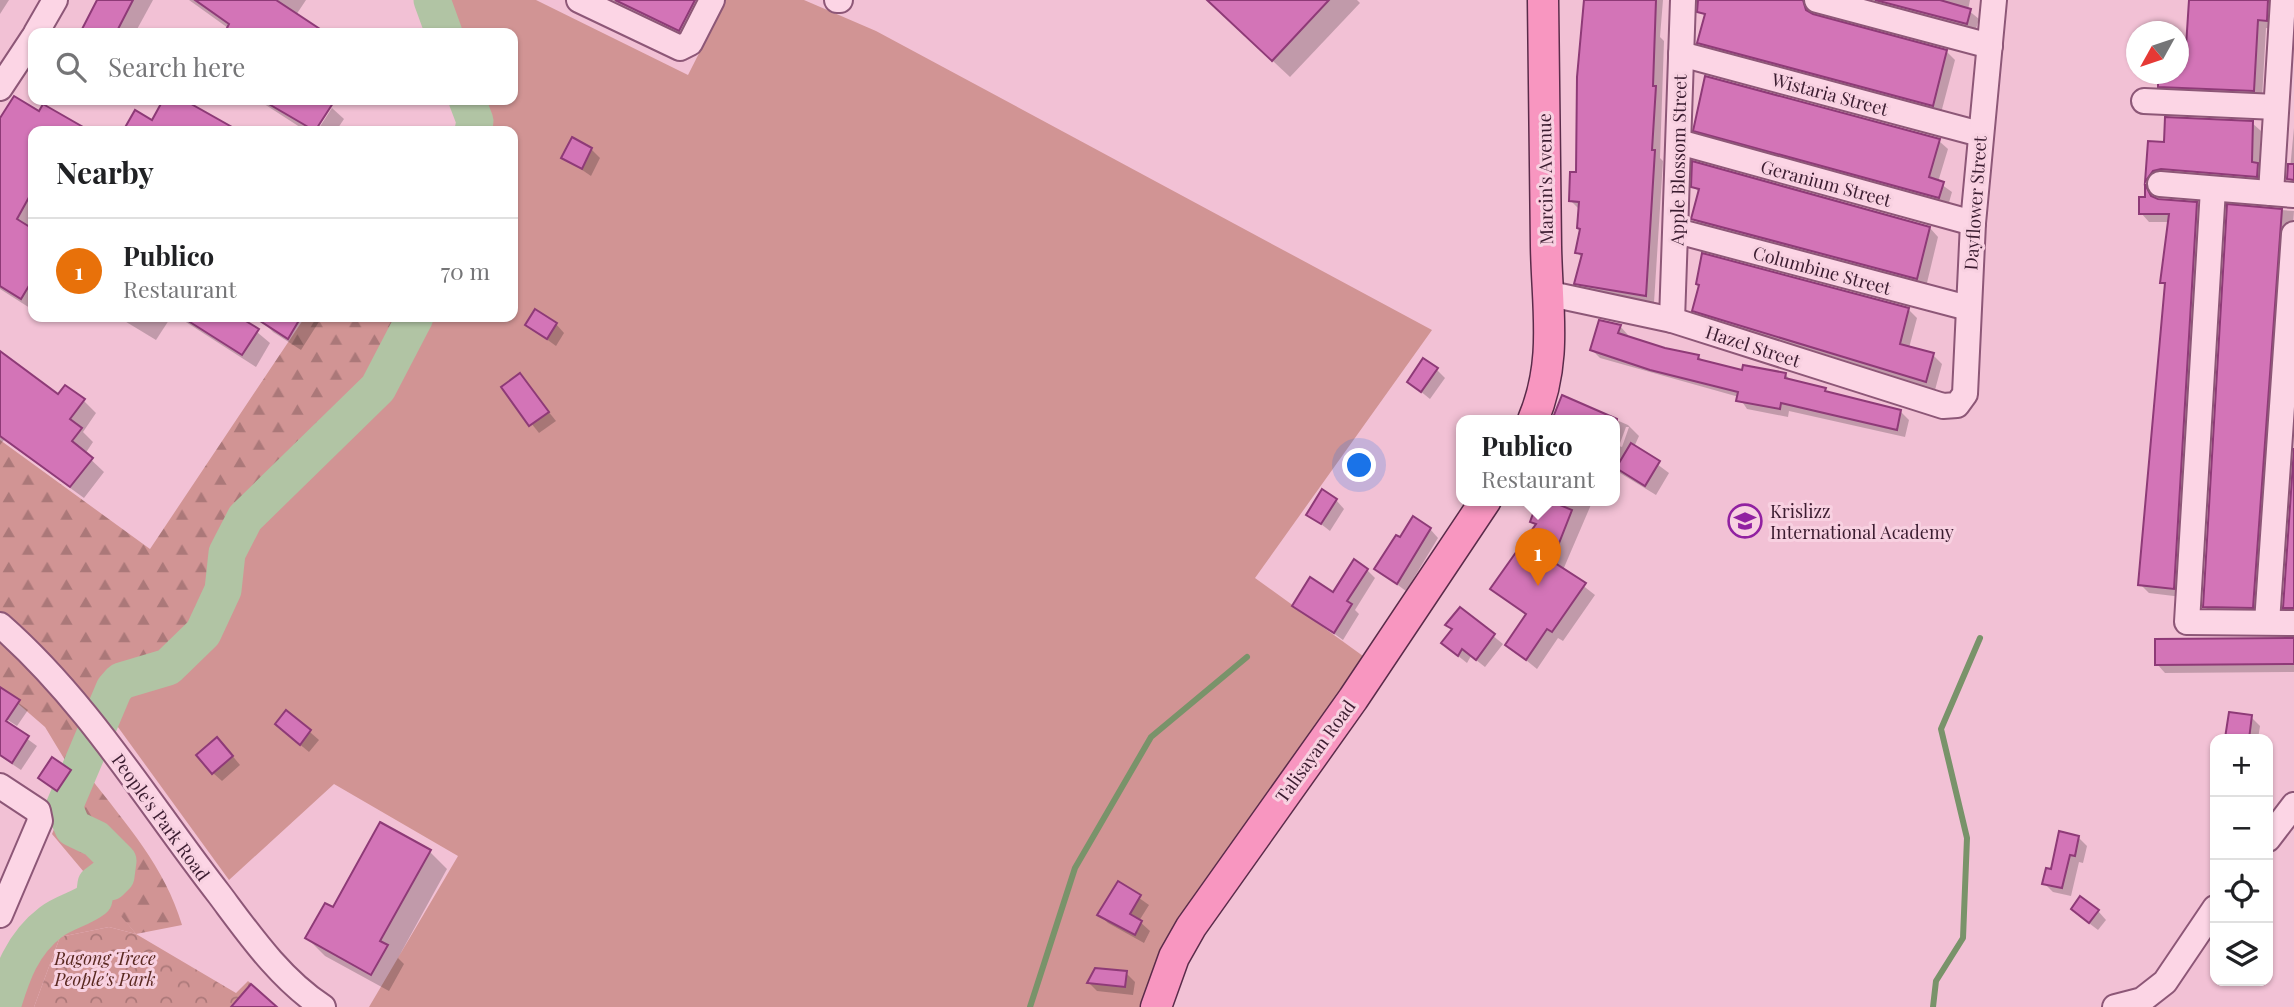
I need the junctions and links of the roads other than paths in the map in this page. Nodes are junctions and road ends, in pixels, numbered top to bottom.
1 (55, 0) edge
2 (579, 0) edge
3 (712, 0) edge
4 (1543, 0) edge
5 (1683, 0) edge
6 (1817, 0) edge
7 (1994, 0) edge
8 (2284, 0) edge
9 (39, 28) edge
10 (28, 46) edge
11 (1990, 46) junction
12 (1681, 54) junction
13 (0, 88) edge
14 (2144, 101) dead end
15 (2276, 107) junction
16 (1980, 134) junction
17 (1679, 142) junction
18 (2160, 184) dead end
19 (2213, 189) junction
20 (2283, 194) edge
21 (1973, 223) junction
22 (1677, 231) junction
23 (2294, 234) edge
24 (1546, 293) junction
25 (1968, 308) junction
26 (1672, 320) junction
27 (1957, 405) joint
28 (2288, 411) edge
29 (1535, 415) edge
30 (1482, 506) edge
31 (2267, 622) junction
32 (2294, 623) edge
33 (0, 625) edge
34 (0, 786) edge
35 (2294, 805) edge
36 (2273, 832) edge
37 (0, 915) edge
38 (2210, 915) edge
39 (323, 1007) edge
40 (1156, 1007) edge
41 (2115, 1007) edge

1 - 9 street
2 - 3 street
4 - 24 main road, Marcin's Avenue
5 - 12 street, Apple Blossom Street
6 - 11 street
7 - 11 street, Dayflower Street
8 - 15 street
10 - 13 street
11 - 16 street, Dayflower Street
12 - 16 street, Wistaria Street
12 - 17 street, Apple Blossom Street
14 - 15 street
15 - 20 street
16 - 21 street, Dayflower Street
17 - 21 street, Geranium Street
17 - 22 street, Apple Blossom Street
18 - 19 street
19 - 20 street
19 - 31 street
21 - 25 street, Dayflower Street
22 - 25 street, Columbine Street
22 - 26 street, Apple Blossom Street
23 - 28 street
24 - 26 street, Hazel Street
24 - 29 main road, Marcin's Avenue
25 - 27 street, Dayflower Street
26 - 27 street, Hazel Street
28 - 31 street
30 - 40 main road, Talisayan Road
31 - 32 street
33 - 39 street, People's Park Road
34 - 37 street
35 - 36 street
38 - 41 street

